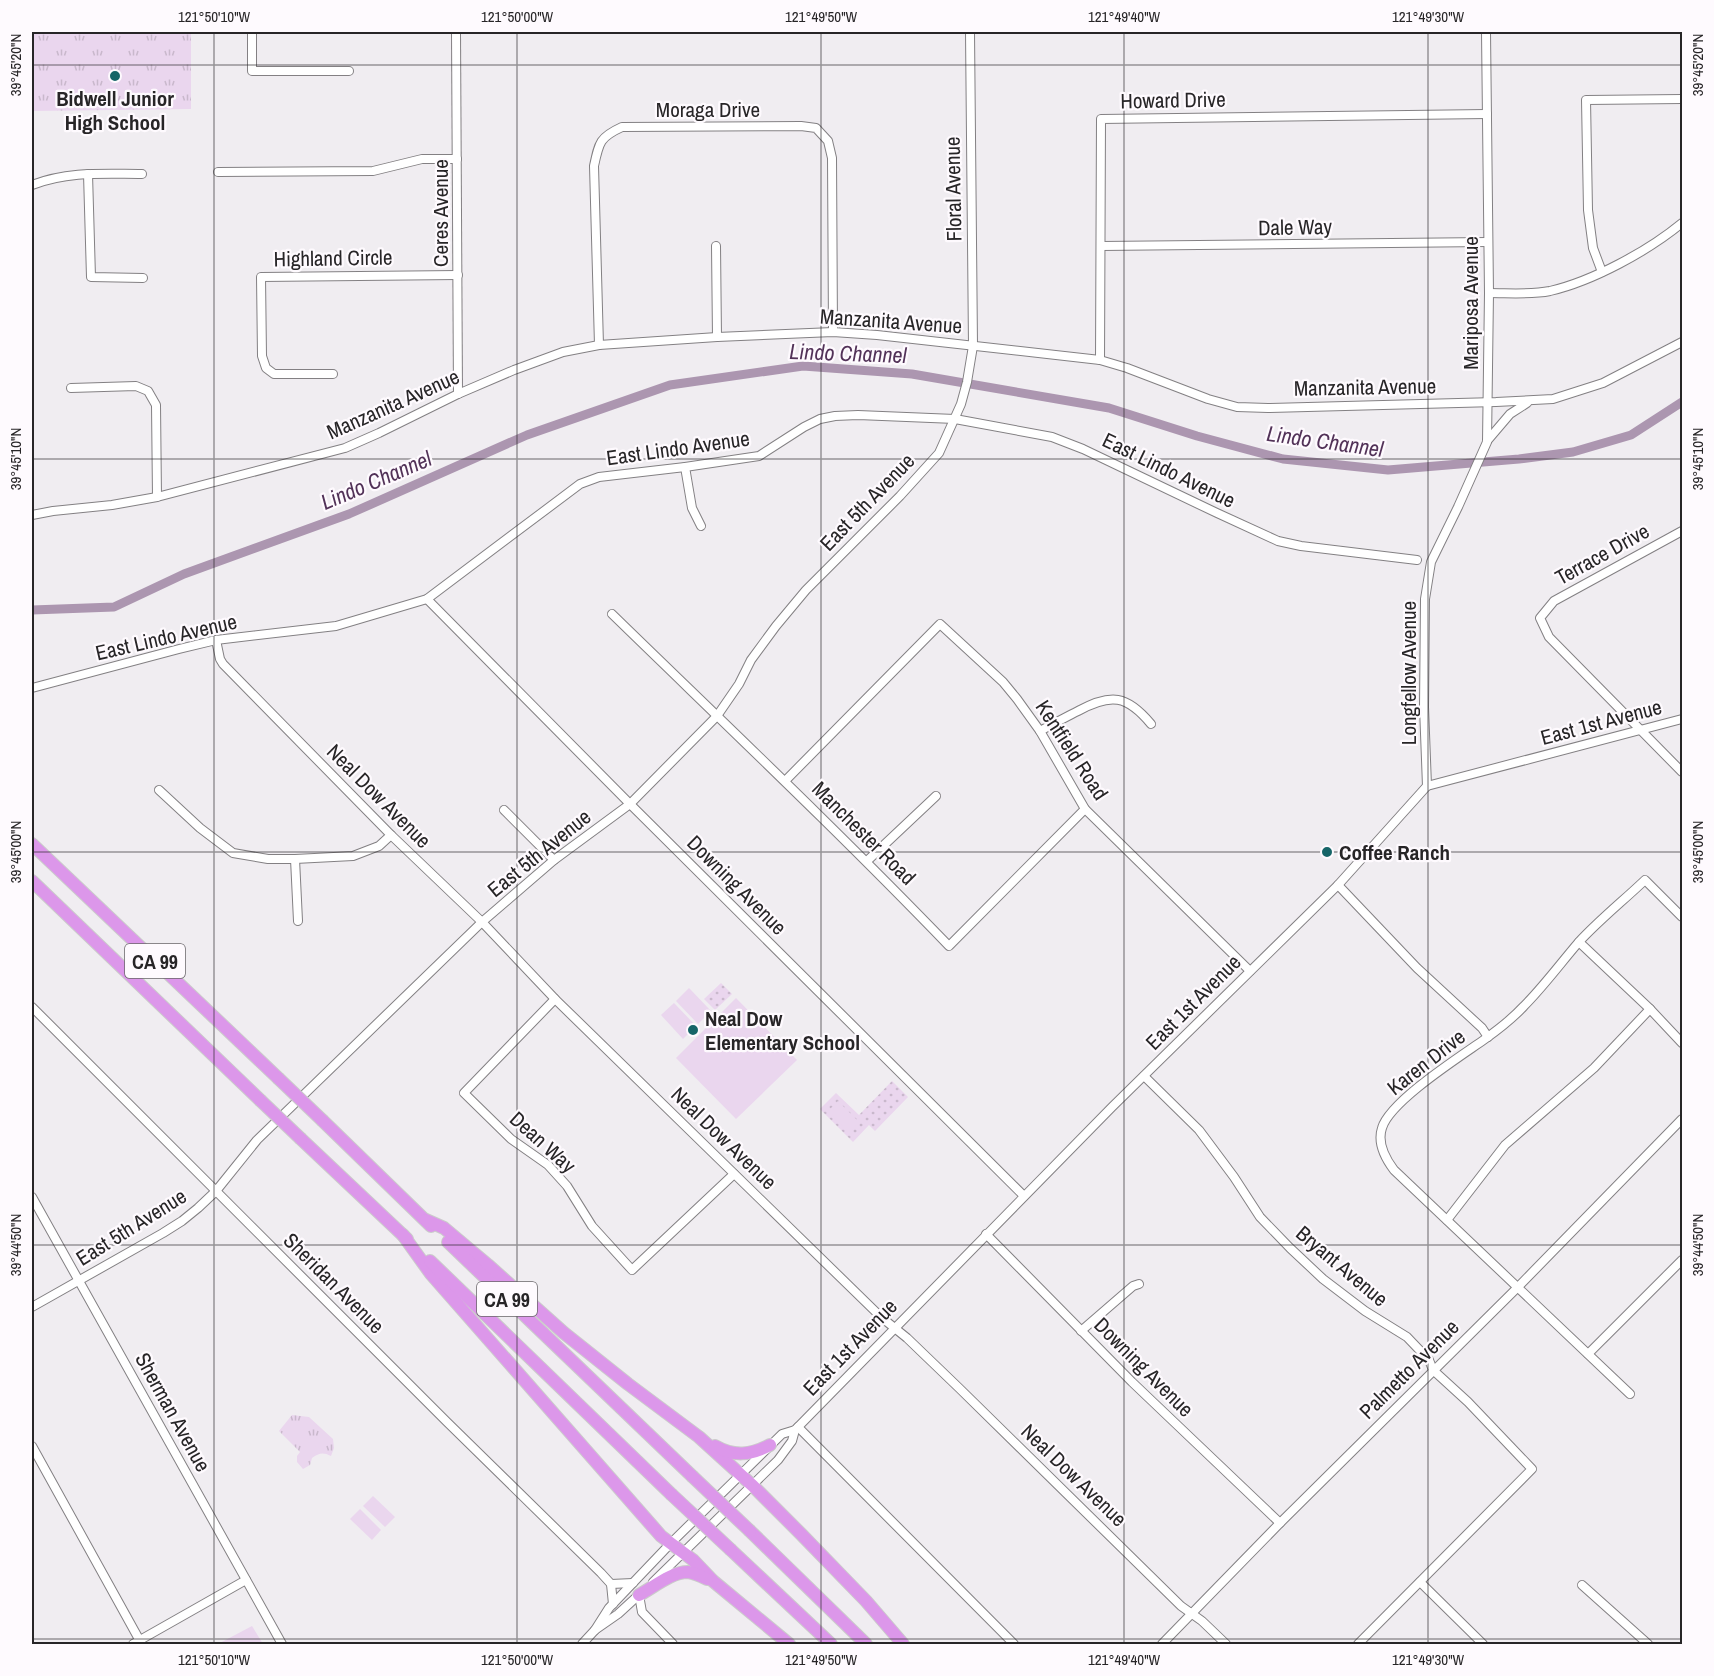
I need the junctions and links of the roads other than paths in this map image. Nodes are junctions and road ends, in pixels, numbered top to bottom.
1 (252, 32) edge
2 (456, 32) edge
3 (970, 32) edge
4 (1486, 32) edge
5 (349, 70) dead end
6 (1683, 99) edge
7 (1487, 114) junction
8 (457, 159) junction
9 (218, 172) dead end
10 (88, 174) junction
11 (142, 174) dead end
12 (32, 185) edge
13 (1683, 223) edge
14 (1488, 242) junction
15 (716, 246) dead end
16 (1101, 246) junction
17 (1602, 273) junction
18 (458, 275) junction
19 (143, 278) dead end
20 (1489, 293) junction
21 (833, 332) junction
22 (717, 337) junction
23 (1683, 342) edge
24 (599, 345) junction
25 (973, 346) junction
26 (1100, 360) junction
27 (333, 374) dead end
28 (70, 388) dead end
29 (458, 394) junction
30 (1530, 401) junction
31 (1487, 403) junction
32 (955, 419) junction
33 (1486, 442) junction
34 (685, 467) junction
35 (157, 497) junction
36 (32, 515) edge
37 (701, 526) dead end
38 (1683, 531) edge
39 (1417, 560) dead end
40 (1431, 562) joint
41 (427, 599) junction
42 (612, 614) dead end
43 (216, 640) junction
44 (32, 688) edge
45 (717, 716) junction
46 (1683, 719) edge
47 (1151, 724) dead end
48 (1641, 730) junction
49 (1041, 731) junction
50 (1683, 772) edge
51 (786, 780) junction
52 (1427, 786) junction
53 (159, 790) dead end
54 (936, 796) dead end
55 (630, 804) junction
56 (1085, 809) junction
57 (504, 810) dead end
58 (391, 835) junction
59 (32, 844) edge
60 (295, 859) junction
61 (554, 860) junction
62 (867, 861) junction
63 (32, 881) edge
64 (1338, 885) junction
65 (1683, 917) edge
66 (298, 921) dead end
67 (482, 922) junction
68 (1580, 942) junction
69 (1250, 971) junction
70 (555, 999) junction
71 (32, 1007) edge
72 (1650, 1009) junction
73 (1488, 1037) junction
74 (1683, 1043) edge
75 (1144, 1076) junction
76 (1683, 1119) edge
77 (734, 1174) junction
78 (216, 1191) junction
79 (1024, 1196) junction
80 (32, 1197) edge
81 (426, 1220) junction
82 (1447, 1220) junction
83 (986, 1234) junction
84 (403, 1235) junction
85 (1683, 1260) edge
86 (79, 1281) junction
87 (1139, 1284) dead end
88 (1518, 1287) junction
89 (32, 1307) edge
90 (894, 1328) junction
91 (1081, 1330) junction
92 (1588, 1354) junction
93 (1433, 1370) junction
94 (1630, 1394) dead end
95 (796, 1428) junction
96 (699, 1437) junction
97 (770, 1445) junction
98 (32, 1446) edge
99 (740, 1474) junction
100 (753, 1486) junction
101 (1280, 1523) junction
102 (671, 1543) junction
103 (683, 1553) junction
104 (246, 1580) junction
105 (713, 1581) junction
106 (1420, 1582) junction
107 (633, 1583) junction
108 (611, 1584) junction
109 (1582, 1585) dead end
110 (639, 1595) junction
111 (613, 1604) junction
112 (623, 1609) junction
113 (642, 1612) junction
114 (1191, 1612) junction
115 (595, 1630) junction
116 (136, 1642) edge
117 (282, 1644) edge
118 (582, 1644) edge
119 (673, 1644) edge
120 (789, 1644) edge
121 (831, 1644) edge
122 (866, 1644) edge
123 (903, 1644) edge
124 (1014, 1644) edge
125 (1162, 1644) edge
126 (1227, 1644) edge
127 (1358, 1644) edge
128 (1483, 1644) edge
129 (1648, 1644) edge

1 - 5 street
2 - 8 street, Ceres Avenue
3 - 25 street, Floral Avenue
4 - 7 street, Mariposa Avenue
6 - 17 street
7 - 14 street, Mariposa Avenue
7 - 16 street, Howard Drive
8 - 9 street
8 - 18 street, Ceres Avenue
10 - 11 street
10 - 12 street
10 - 19 street
13 - 17 street
14 - 16 street, Dale Way
14 - 20 street, Mariposa Avenue
15 - 22 street
16 - 26 street, Howard Drive
17 - 20 street
18 - 27 street, Highland Circle
18 - 29 street, Ceres Avenue
20 - 31 street, Mariposa Avenue
21 - 22 street, Manzanita Avenue
21 - 24 street, Moraga Drive
21 - 25 street, Manzanita Avenue
22 - 24 street, Manzanita Avenue
23 - 30 street, Manzanita Avenue
24 - 29 street, Manzanita Avenue
25 - 26 street, Manzanita Avenue
25 - 32 street, East 5th Avenue
26 - 31 street, Manzanita Avenue
28 - 35 street
29 - 35 street, Manzanita Avenue
30 - 31 street, Manzanita Avenue
30 - 33 street
31 - 33 street, Mariposa Avenue
32 - 34 street, East Lindo Avenue
32 - 39 street, East Lindo Avenue
32 - 45 street, East 5th Avenue
33 - 40 street, Mariposa Avenue
34 - 37 street
34 - 41 street, East Lindo Avenue
35 - 36 street, Manzanita Avenue
38 - 48 street, Terrace Drive
40 - 52 street, Longfellow Avenue
41 - 43 street, East Lindo Avenue
41 - 55 street, Downing Avenue
42 - 45 street, Manchester Road
43 - 44 street, East Lindo Avenue
43 - 58 street, Neal Dow Avenue
45 - 51 street, Manchester Road
45 - 55 street, East 5th Avenue
46 - 48 street, East 1st Avenue
47 - 49 street
48 - 50 street, Terrace Drive
48 - 52 street, East 1st Avenue
49 - 51 street, Kentfield Road
49 - 56 street, Kentfield Road
51 - 62 street, Manchester Road
52 - 64 street, East 1st Avenue
53 - 60 street
54 - 62 street
55 - 61 street, East 5th Avenue
55 - 79 street, Downing Avenue
56 - 62 street, Manchester Road
56 - 69 street, Kentfield Road
57 - 61 street
58 - 60 street
58 - 67 street, Neal Dow Avenue
59 - 81 highway, CA 99, bridge
60 - 66 street
61 - 67 street, East 5th Avenue
63 - 84 highway, CA 99, bridge
64 - 69 street, East 1st Avenue
64 - 73 street
65 - 68 street, Karen Drive
67 - 70 street, Neal Dow Avenue
67 - 78 street, East 5th Avenue
68 - 72 street
68 - 73 street, Karen Drive
69 - 75 street, East 1st Avenue
70 - 77 street, Neal Dow Avenue
70 - 77 street, Dean Way
71 - 78 street, Sheridan Avenue
72 - 74 street
72 - 82 street
73 - 82 street, Karen Drive
75 - 79 street, East 1st Avenue
75 - 93 street, Bryant Avenue
76 - 88 street, Palmetto Avenue
77 - 90 street, Neal Dow Avenue
78 - 86 street, East 5th Avenue
78 - 108 street, Sheridan Avenue
79 - 83 street, East 1st Avenue
80 - 86 street, Sherman Avenue
81 - 96 highway
81 - 122 highway, CA 99, bridge
82 - 88 street, Karen Drive
83 - 90 street, East 1st Avenue
83 - 91 street, Downing Avenue
84 - 102 highway
84 - 121 highway, CA 99, bridge
85 - 92 street
86 - 89 street, East 5th Avenue
86 - 104 street, Sherman Avenue
87 - 91 street
88 - 92 street, Karen Drive
88 - 93 street, Palmetto Avenue
90 - 95 street, East 1st Avenue
90 - 114 street, Neal Dow Avenue
91 - 101 street, Downing Avenue
92 - 94 street, Karen Drive
93 - 101 street, Palmetto Avenue
93 - 106 street, Bryant Avenue
95 - 97 street, East 1st Avenue
95 - 100 street, East 1st Avenue
95 - 124 street
96 - 97 highway
96 - 99 highway
97 - 99 street, East 1st Avenue
98 - 116 street
99 - 100 highway
99 - 102 street, East 1st Avenue
100 - 103 street, East 1st Avenue
100 - 123 highway
101 - 114 street, Palmetto Avenue
102 - 103 highway
102 - 107 street, East 1st Avenue
103 - 105 highway
103 - 110 street, East 1st Avenue
104 - 116 street
104 - 117 street, Sherman Avenue
105 - 110 highway
105 - 120 highway
106 - 127 street
106 - 128 street
107 - 108 street
107 - 111 street, East 1st Avenue
108 - 111 street
109 - 129 street
110 - 112 street, East 1st Avenue
110 - 113 street
111 - 115 street, East 1st Avenue
112 - 113 street
112 - 115 street, East 1st Avenue
113 - 119 street
114 - 125 street, Palmetto Avenue
114 - 126 street, Neal Dow Avenue
115 - 118 street, East 1st Avenue

